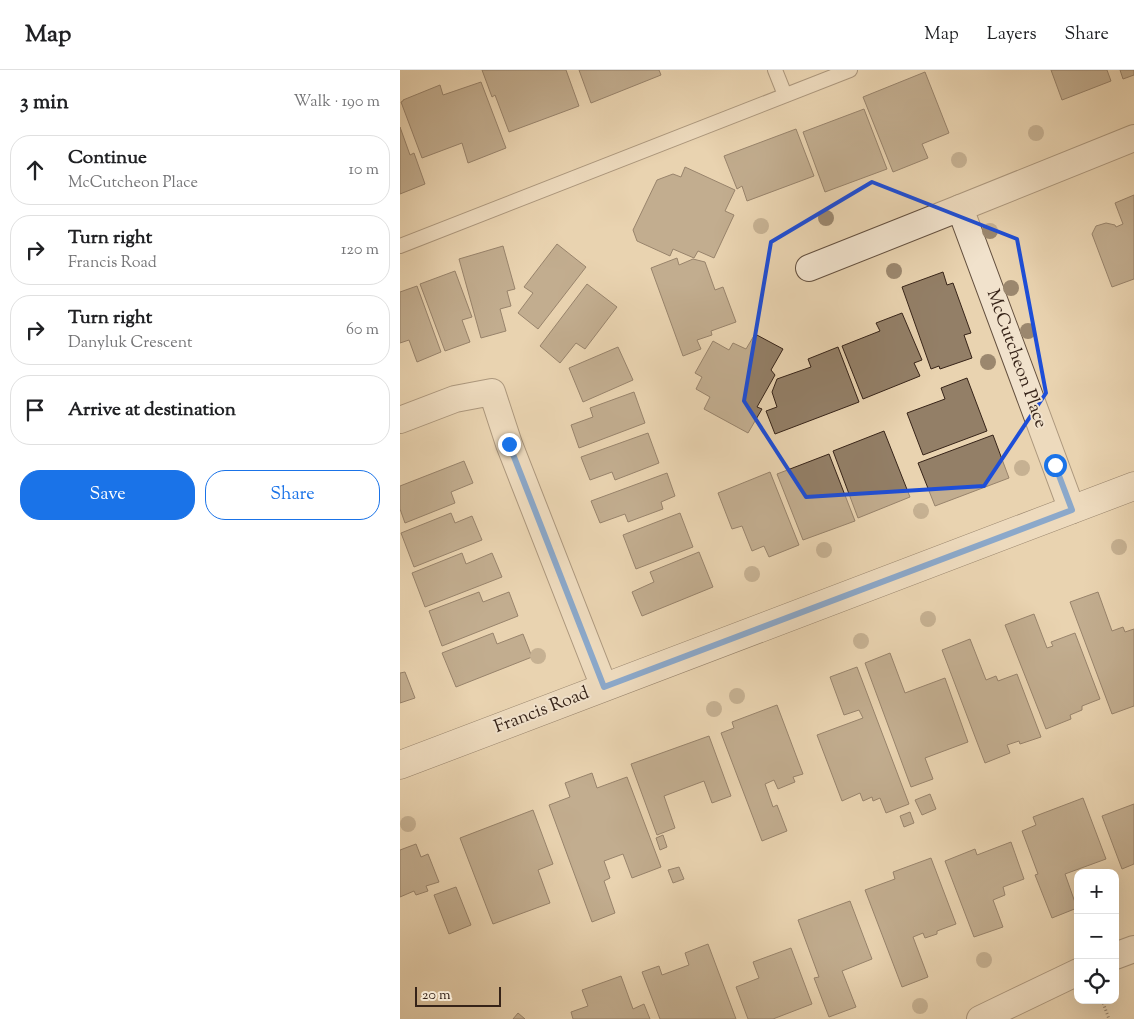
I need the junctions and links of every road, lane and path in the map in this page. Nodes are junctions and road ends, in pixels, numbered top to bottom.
1 (775, 70) edge
2 (850, 70) edge
3 (785, 95) junction
4 (1134, 138) edge
5 (960, 208) junction
6 (400, 246) edge
7 (809, 268) dead end
8 (400, 420) edge
9 (1134, 486) edge
10 (1072, 510) junction
11 (604, 687) junction
12 (400, 765) edge
13 (1134, 949) edge
14 (1119, 955) edge
15 (1074, 974) edge
16 (1103, 1004) edge
17 (980, 1019) edge
18 (1109, 1019) edge

1 - 3 lane
2 - 3 lane
3 - 6 lane
4 - 5 street
5 - 7 street
5 - 10 street, McCutcheon Place
8 - 11 street
9 - 10 street, Francis Road
10 - 11 street, Francis Road
11 - 12 street, Francis Road
13 - 14 street
15 - 17 street
16 - 18 path

